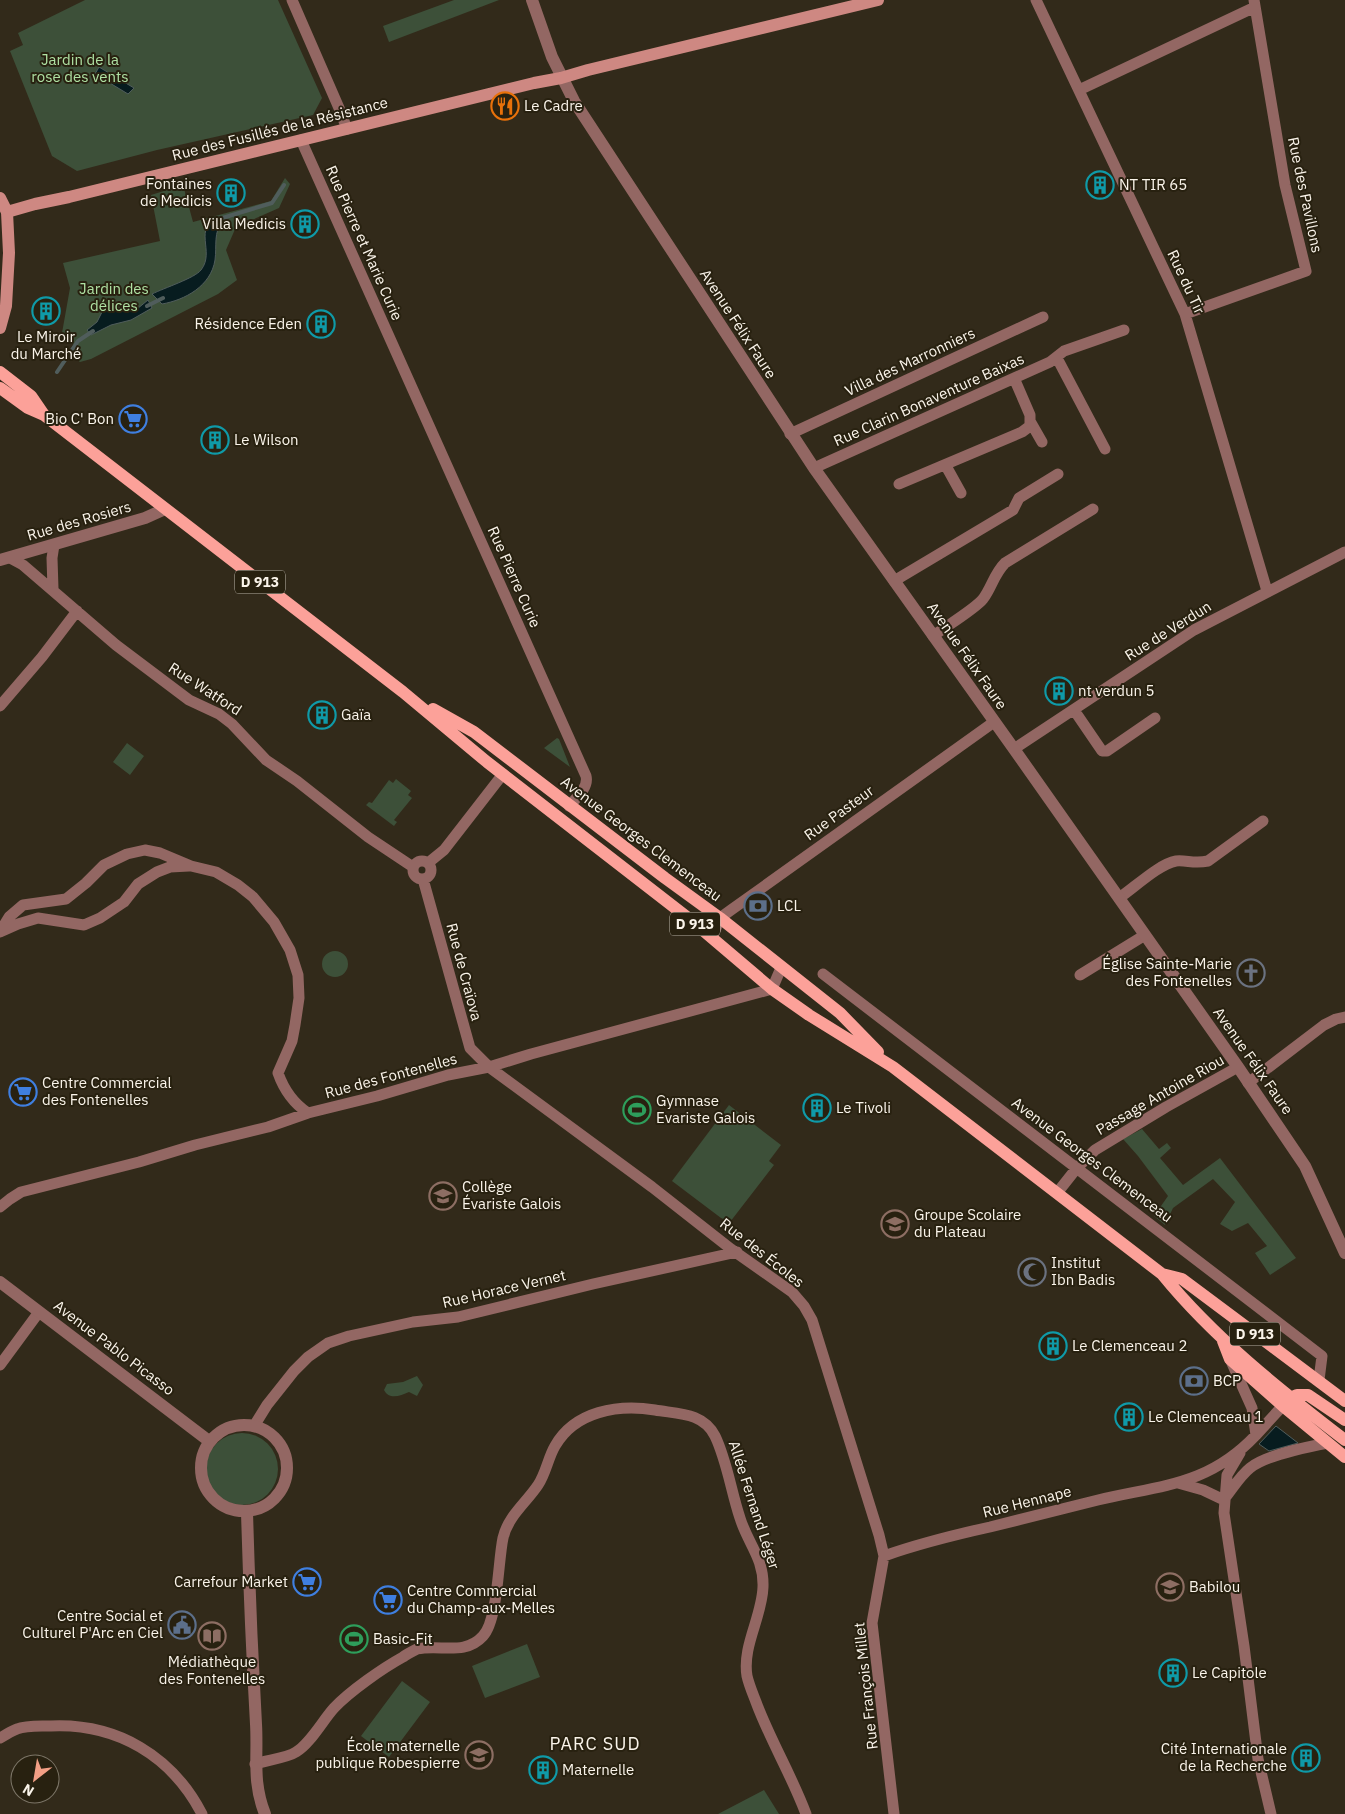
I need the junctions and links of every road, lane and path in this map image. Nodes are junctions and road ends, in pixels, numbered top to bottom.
1 (292, 0) edge
2 (532, 0) edge
3 (878, 0) edge
4 (1036, 0) edge
5 (1255, 3) edge
6 (562, 78) junction
7 (1079, 90) junction
8 (347, 129) junction
9 (301, 140) junction
10 (0, 198) edge
11 (7, 212) junction
12 (1185, 314) junction
13 (1043, 317) dead end
14 (0, 328) edge
15 (1124, 330) dead end
16 (399, 358) joint
17 (1057, 358) junction
18 (0, 372) edge
19 (1014, 378) junction
20 (0, 388) edge
21 (44, 415) junction
22 (1030, 421) junction
23 (790, 434) junction
24 (1042, 442) dead end
25 (1105, 449) dead end
26 (946, 466) junction
27 (814, 468) junction
28 (1058, 474) dead end
29 (899, 484) dead end
30 (961, 493) dead end
31 (165, 509) junction
32 (1093, 510) dead end
33 (54, 545) junction
34 (1345, 552) edge
35 (5, 559) edge
36 (894, 581) junction
37 (53, 589) junction
38 (1267, 591) junction
39 (78, 610) junction
40 (933, 636) junction
41 (403, 692) junction
42 (0, 706) edge
43 (1074, 710) junction
44 (1155, 718) dead end
45 (994, 722) junction
46 (1014, 749) junction
47 (503, 774) junction
48 (569, 806) junction
49 (1263, 821) dead end
50 (428, 863) junction
51 (190, 866) junction
52 (413, 866) junction
53 (423, 879) junction
54 (1120, 898) junction
55 (720, 918) junction
56 (0, 932) edge
57 (1145, 935) junction
58 (712, 938) junction
59 (781, 968) junction
60 (823, 974) dead end
61 (1080, 975) dead end
62 (772, 989) junction
63 (1345, 1017) edge
64 (489, 1067) junction
65 (893, 1067) junction
66 (1238, 1067) junction
67 (1248, 1082) junction
68 (308, 1113) junction
69 (1076, 1169) junction
70 (1057, 1193) junction
71 (0, 1207) edge
72 (737, 1252) junction
73 (1345, 1253) edge
74 (1162, 1274) junction
75 (0, 1282) edge
76 (40, 1312) junction
77 (1221, 1336) junction
78 (1230, 1359) junction
79 (0, 1365) edge
80 (1319, 1380) junction
81 (1345, 1401) edge
82 (1286, 1402) junction
83 (1345, 1420) edge
84 (254, 1426) junction
85 (1256, 1435) junction
86 (1345, 1440) edge
87 (209, 1441) junction
88 (1328, 1444) junction
89 (1241, 1451) junction
90 (1345, 1456) edge
91 (1178, 1483) junction
92 (1224, 1500) junction
93 (248, 1512) junction
94 (884, 1556) junction
95 (0, 1738) edge
96 (255, 1764) junction
97 (202, 1814) edge
98 (265, 1814) edge
99 (806, 1814) edge
100 (894, 1814) edge
101 (1271, 1814) edge

1 - 8 street
2 - 6 street, Avenue Félix Faure
3 - 6 main road, Rue des Fusillés de la Résistance
4 - 7 street, Rue du Tir
5 - 7 street
5 - 12 street, Rue des Pavillons
6 - 8 main road, Rue des Fusillés de la Résistance
6 - 23 street, Avenue Félix Faure
7 - 12 street, Rue du Tir
8 - 9 main road, Rue des Fusillés de la Résistance
9 - 11 main road, Rue des Fusillés de la Résistance
9 - 16 street, Rue Pierre et Marie Curie
10 - 11 main road
11 - 14 main road
12 - 38 street, Rue du Tir
13 - 23 street, Villa des Marronniers
15 - 17 street, Rue Clarin Bonaventure Baixas
16 - 48 street, Rue Pierre Curie
17 - 19 street, Rue Clarin Bonaventure Baixas
17 - 25 street
18 - 21 main road, D 913
19 - 22 street
19 - 27 street, Rue Clarin Bonaventure Baixas
20 - 21 main road, D 913
21 - 31 main road, Avenue Georges Clemenceau / D 913
22 - 24 street
22 - 26 street
23 - 27 street, Avenue Félix Faure
26 - 29 street
26 - 30 street
27 - 36 street, Avenue Félix Faure
28 - 36 street
31 - 33 street, Rue des Rosiers
31 - 41 main road, Avenue Georges Clemenceau / D 913
32 - 40 street
33 - 35 street, Rue des Rosiers
33 - 37 street
34 - 38 street, Rue de Verdun
35 - 37 street, Rue Watford
36 - 40 street, Avenue Félix Faure
37 - 39 street, Rue Watford
38 - 43 street, Rue de Verdun
39 - 42 street
39 - 52 street, Rue Watford
40 - 45 street, Avenue Félix Faure
41 - 47 main road, Avenue Georges Clemenceau / D 913
41 - 48 main road, Avenue Georges Clemenceau / D 913
43 - 44 street
43 - 46 street, Rue de Verdun
45 - 46 street, Avenue Félix Faure
45 - 55 street, Rue Pasteur
46 - 54 street, Avenue Félix Faure
47 - 50 street
47 - 58 main road, Avenue Georges Clemenceau / D 913
48 - 55 main road, Avenue Georges Clemenceau / D 913
49 - 54 street
50 - 52 street
50 - 53 street
51 - 56 street
51 - 56 street
51 - 68 street
52 - 53 street
53 - 64 street, Rue de Craïova
54 - 57 street, Avenue Félix Faure
55 - 58 street
55 - 59 main road, Avenue Georges Clemenceau / D 913
57 - 61 street
57 - 66 street, Avenue Félix Faure
58 - 62 main road, Avenue Georges Clemenceau / D 913
59 - 62 street
59 - 65 main road, Avenue Georges Clemenceau / D 913
60 - 69 street, Avenue Georges Clemenceau
62 - 64 street, Rue des Fontenelles
62 - 65 main road, Avenue Georges Clemenceau / D 913
63 - 67 street
64 - 68 street, Rue des Fontenelles
64 - 72 street, Rue des Écoles
65 - 70 main road, Avenue Georges Clemenceau / D 913
66 - 67 street, Avenue Félix Faure
66 - 69 street, Passage Antoine Riou
67 - 73 street, Avenue Félix Faure
68 - 71 street, Rue des Fontenelles
69 - 70 street, Passage Antoine Riou
69 - 80 street, Avenue Georges Clemenceau
70 - 74 main road, Avenue Georges Clemenceau / D 913
72 - 84 street, Rue Horace Vernet
72 - 94 street, Rue des Écoles
74 - 77 main road, Avenue Georges Clemenceau / D 913
74 - 80 main road, Avenue Georges Clemenceau / D 913
75 - 76 street, Avenue Pablo Picasso
76 - 79 street
76 - 87 street, Avenue Pablo Picasso
77 - 78 main road, Avenue Georges Clemenceau / D 913
77 - 82 main road, Avenue Georges Clemenceau / D 913
78 - 82 main road, Avenue Georges Clemenceau / D 913
78 - 85 street
80 - 81 main road, Avenue Georges Clemenceau / D 913
82 - 83 main road
82 - 85 street, Rue Hennape
82 - 86 main road, Avenue Georges Clemenceau / D 913
82 - 88 main road, Avenue Georges Clemenceau / D 913
84 - 87 street
84 - 93 street
85 - 89 street, Rue Hennape
87 - 93 street
88 - 90 main road, Avenue Georges Clemenceau / D 913
88 - 92 street
89 - 91 street, Rue Hennape
89 - 92 street
91 - 92 street, Rue Hennape
91 - 94 street, Rue Hennape
92 - 101 street
93 - 96 street
94 - 100 street, Rue François Millet
95 - 97 street
96 - 98 street
96 - 99 street, Allée Fernand Léger

